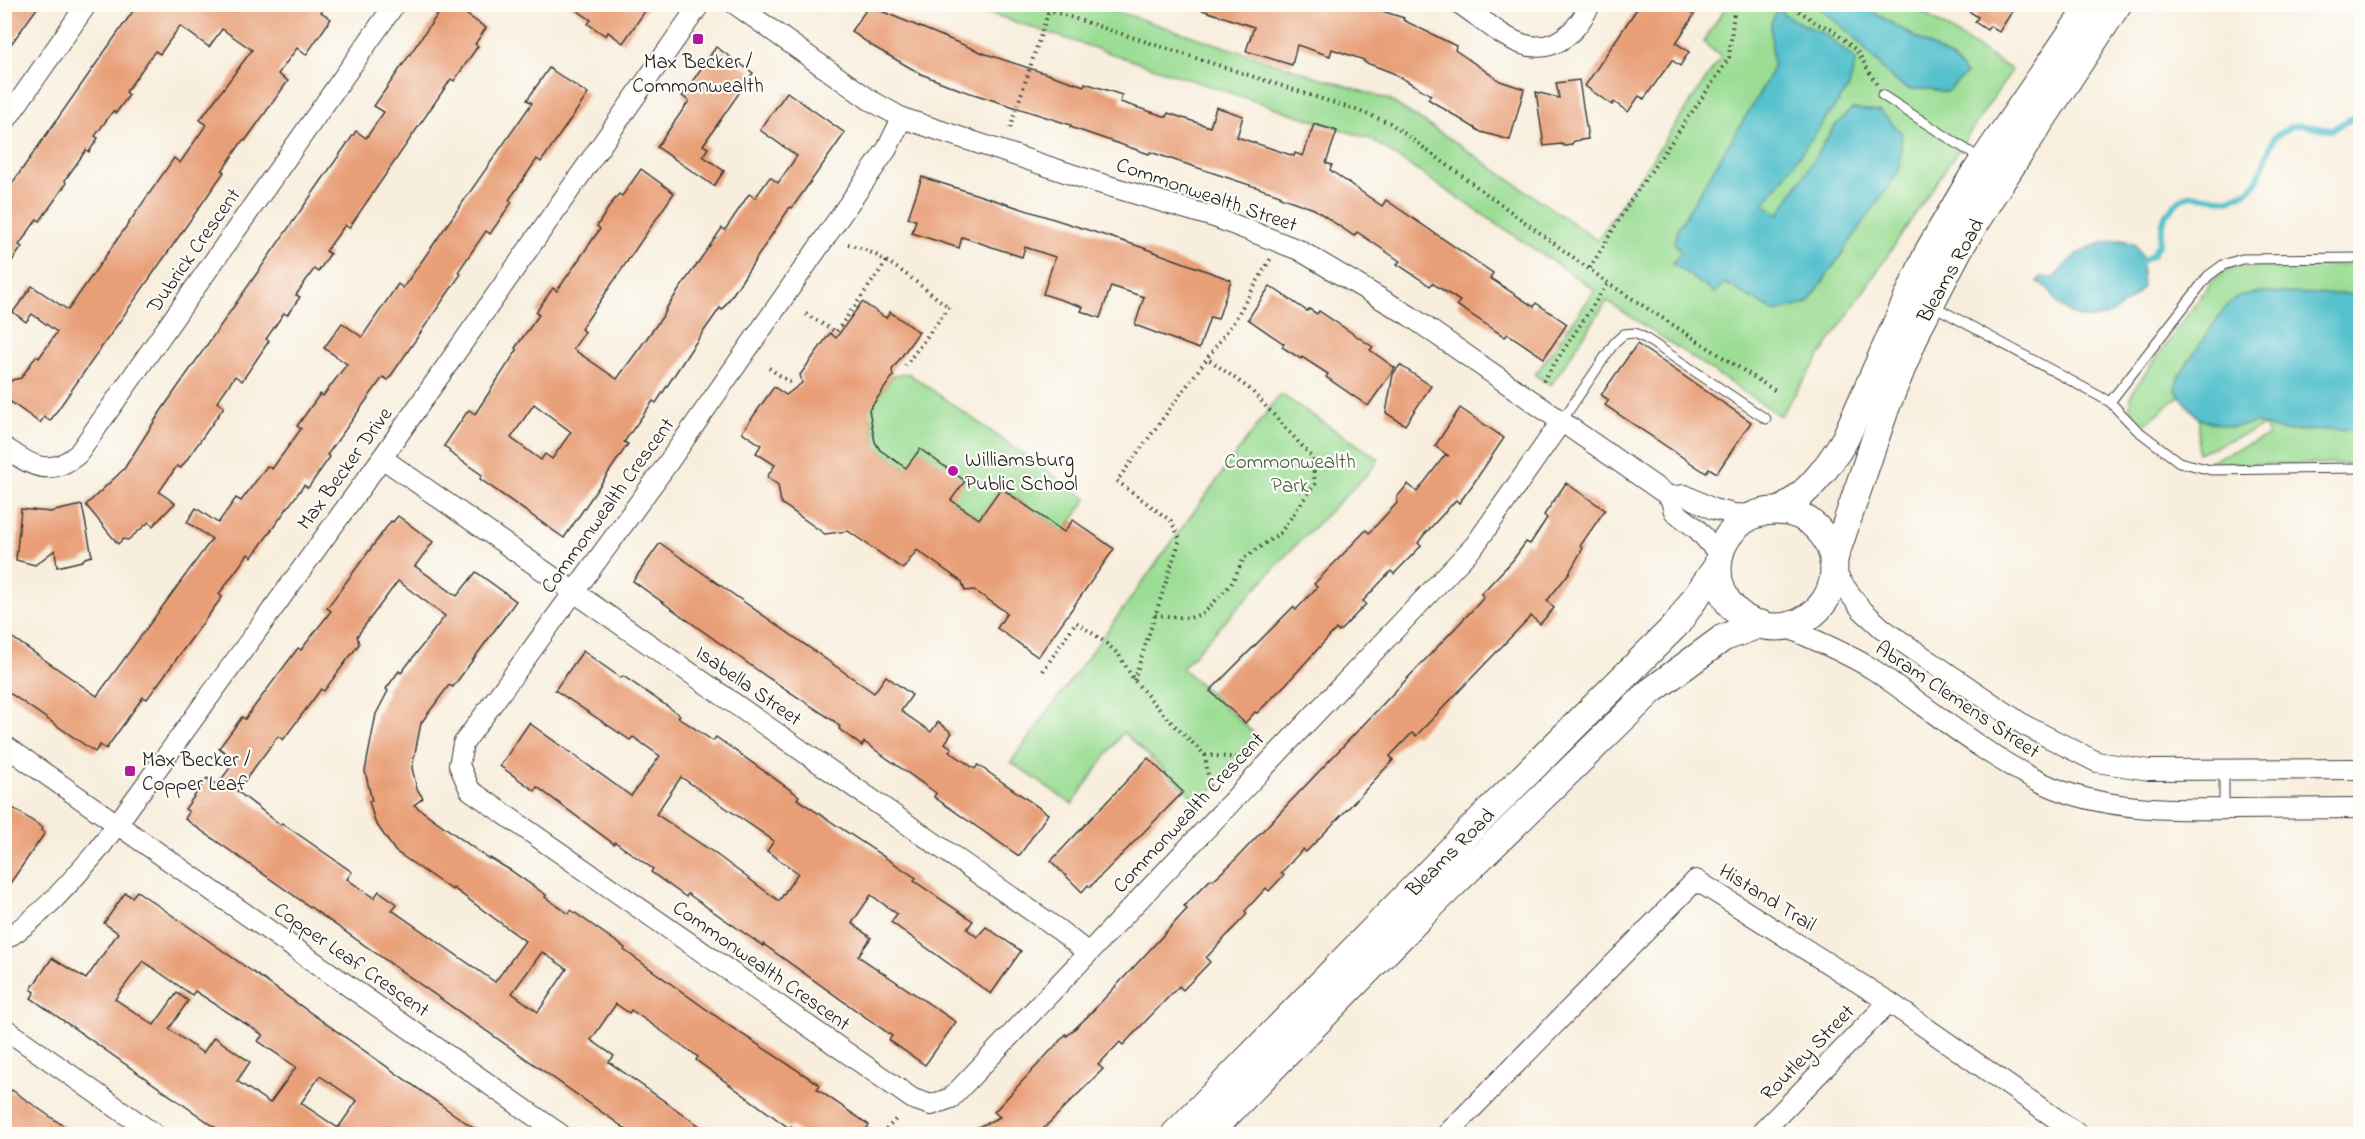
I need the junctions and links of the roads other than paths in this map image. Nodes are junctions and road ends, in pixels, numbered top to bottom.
1 (87, 4) edge
2 (395, 4) edge
3 (700, 4) edge
4 (735, 4) edge
5 (1460, 4) edge
6 (1591, 4) edge
7 (2091, 4) edge
8 (2118, 4) edge
9 (1882, 95) road end
10 (902, 118) junction
11 (4, 123) edge
12 (1984, 161) junction
13 (2361, 258) edge
14 (1930, 304) junction
15 (2110, 402) junction
16 (1766, 418) dead end
17 (1561, 422) junction
18 (4, 447) edge
19 (382, 458) junction
20 (2361, 468) edge
21 (1670, 497) junction
22 (1767, 513) junction
23 (1719, 559) junction
24 (1833, 567) junction
25 (574, 591) junction
26 (1772, 625) junction
27 (4, 745) edge
28 (2361, 768) edge
29 (2224, 770) junction
30 (2361, 808) edge
31 (2224, 809) junction
32 (117, 824) junction
33 (4, 940) edge
34 (1088, 953) junction
35 (1889, 1002) junction
36 (4, 1028) edge
37 (154, 1134) edge
38 (560, 1134) edge
39 (1175, 1134) edge
40 (1208, 1134) edge
41 (1447, 1134) edge
42 (1760, 1134) edge
43 (2077, 1134) edge

1 - 11 street
2 - 18 street, Dubrick Crescent
3 - 19 street, Max Becker Drive
4 - 10 street, Commonwealth Street
5 - 6 street
7 - 12 main road, Bleams Road
8 - 14 main road, Bleams Road
9 - 12 lane
10 - 17 street, Commonwealth Street
10 - 25 street, Commonwealth Crescent
12 - 22 main road, Bleams Road
13 - 15 lane
14 - 15 lane
14 - 24 main road, Bleams Road
15 - 20 lane
16 - 17 lane
17 - 21 street, Commonwealth Street
17 - 34 street, Commonwealth Crescent
19 - 25 street, Isabella Street
19 - 32 street, Max Becker Drive
21 - 22 street, Commonwealth Street
21 - 23 street, Commonwealth Street
22 - 23 main road
22 - 24 main road
23 - 26 main road
23 - 39 main road, Bleams Road
24 - 26 main road
24 - 29 street, Abram Clemens Street
25 - 34 street, Isabella Street
25 - 34 street, Commonwealth Crescent
26 - 31 street, Abram Clemens Street
26 - 40 main road, Bleams Road
27 - 32 street, Copper Leaf Crescent
28 - 29 street, Abram Clemens Street
29 - 31 lane
30 - 31 street, Abram Clemens Street
32 - 33 street, Max Becker Drive
32 - 38 street, Copper Leaf Crescent
35 - 41 street, Histand Trail
35 - 42 street, Routley Street
35 - 43 street, Histand Trail
36 - 37 street

